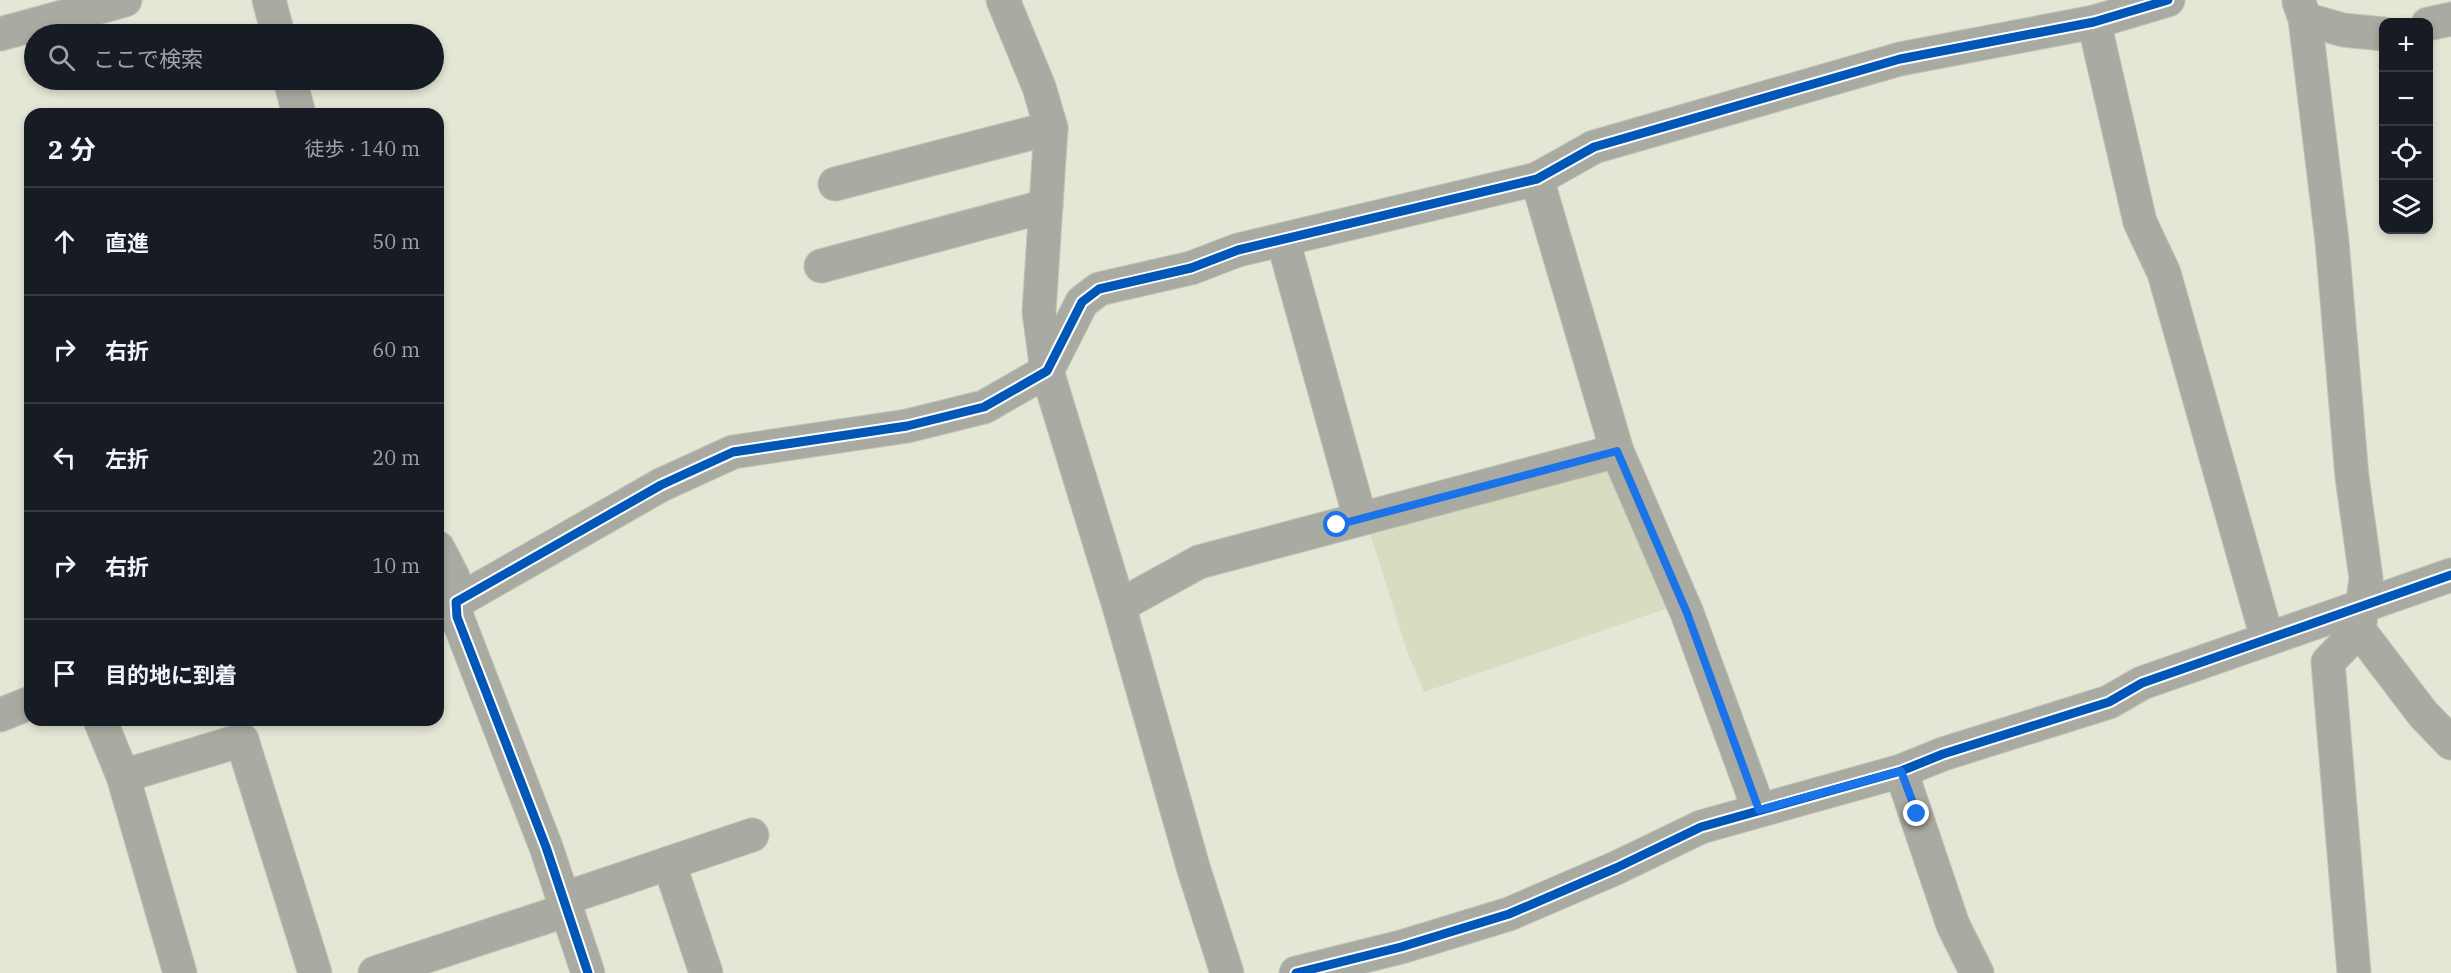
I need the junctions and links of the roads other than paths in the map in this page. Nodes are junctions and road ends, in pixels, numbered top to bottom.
1 (125, 0) edge
2 (269, 0) edge
3 (1003, 0) edge
4 (2168, 0) edge
5 (2302, 10) edge
6 (2451, 19) edge
7 (2094, 22) junction
8 (2433, 23) edge
9 (37, 24) edge
10 (275, 24) edge
11 (24, 27) edge
12 (0, 34) edge
13 (2379, 34) edge
14 (293, 90) edge
15 (297, 108) edge
16 (1051, 128) junction
17 (1537, 179) junction
18 (835, 184) dead end
19 (1046, 206) junction
20 (1283, 240) junction
21 (821, 266) dead end
22 (1047, 371) junction
23 (1617, 451) junction
24 (1360, 518) junction
25 (444, 560) edge
26 (2451, 575) edge
27 (1119, 606) junction
28 (450, 612) edge
29 (2360, 619) junction
30 (2267, 638) junction
31 (24, 705) edge
32 (0, 715) edge
33 (102, 726) edge
34 (2451, 743) edge
35 (1901, 771) junction
36 (123, 776) junction
37 (1759, 810) junction
38 (752, 835) dead end
39 (669, 863) junction
40 (565, 904) junction
41 (180, 973) edge
42 (315, 973) edge
43 (375, 973) edge
44 (588, 973) edge
45 (706, 973) edge
46 (1227, 973) edge
47 (1296, 973) edge
48 (1977, 973) edge
49 (2354, 973) edge

1 - 9 street
2 - 10 street
3 - 16 street
4 - 7 street
5 - 13 street
5 - 29 street
6 - 8 street
7 - 17 street
7 - 30 street
11 - 12 street
14 - 15 street
16 - 18 street
16 - 19 street
17 - 20 street
17 - 23 street
19 - 21 street
19 - 22 street
20 - 22 street
20 - 24 street
22 - 27 street
22 - 28 street
23 - 24 street
23 - 37 street
24 - 27 street
25 - 28 street
26 - 29 street
27 - 46 street
28 - 40 street
29 - 30 street
29 - 34 street
29 - 49 street
30 - 35 street
31 - 32 street
33 - 36 street
35 - 37 street
35 - 48 street
36 - 41 street
36 - 42 street
37 - 47 street
38 - 39 street
39 - 40 street
39 - 45 street
40 - 43 street
40 - 44 street

